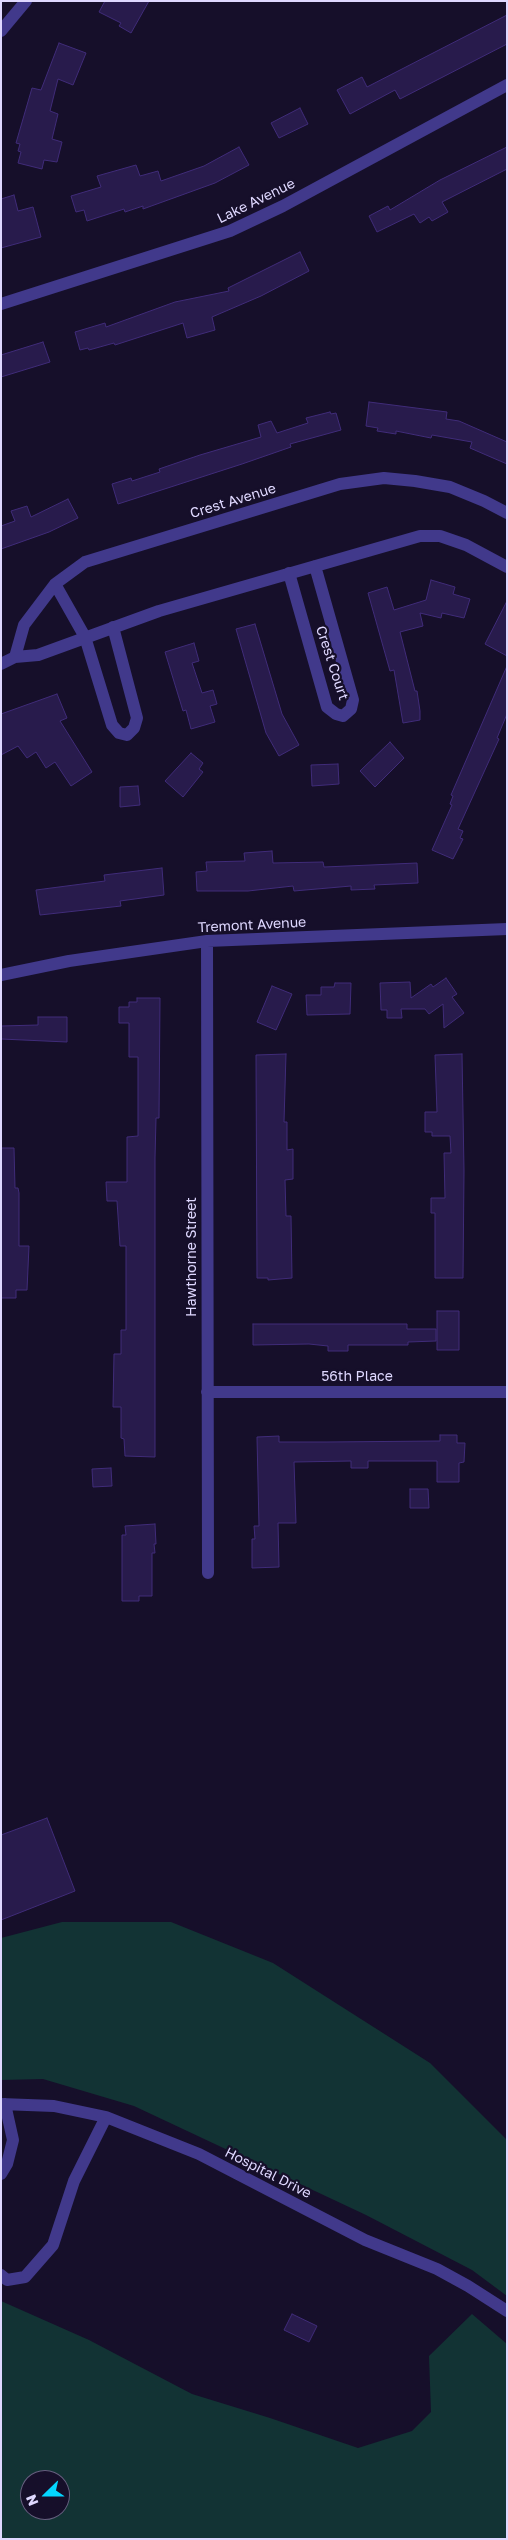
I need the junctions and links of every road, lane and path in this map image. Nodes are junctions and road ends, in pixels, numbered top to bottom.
1 (26, 1) edge
2 (1, 31) edge
3 (507, 85) edge
4 (1, 304) edge
5 (507, 513) edge
6 (315, 566) junction
7 (507, 566) edge
8 (289, 573) junction
9 (55, 584) junction
10 (113, 627) junction
11 (85, 637) junction
12 (15, 657) junction
13 (1, 664) edge
14 (507, 929) edge
15 (207, 941) junction
16 (1, 975) edge
17 (207, 1392) junction
18 (507, 1392) edge
19 (208, 1573) dead end
20 (3, 2104) edge
21 (106, 2117) junction
22 (1, 2174) edge
23 (1, 2275) edge
24 (507, 2312) edge

1 - 2 street
3 - 4 street, Lake Avenue
5 - 9 street, Crest Avenue
6 - 7 street
6 - 8 street
6 - 8 street, Crest Court
8 - 10 street
9 - 11 street
9 - 12 street, Crest Avenue
10 - 11 street
10 - 11 street
11 - 12 street
12 - 13 street
14 - 15 street, Tremont Avenue
15 - 16 street, Tremont Avenue
15 - 17 street, Hawthorne Street
17 - 18 street, 56th Place
17 - 19 street, Hawthorne Street
20 - 21 street, Hospital Drive
20 - 22 street
21 - 23 street
21 - 24 street, Hospital Drive

